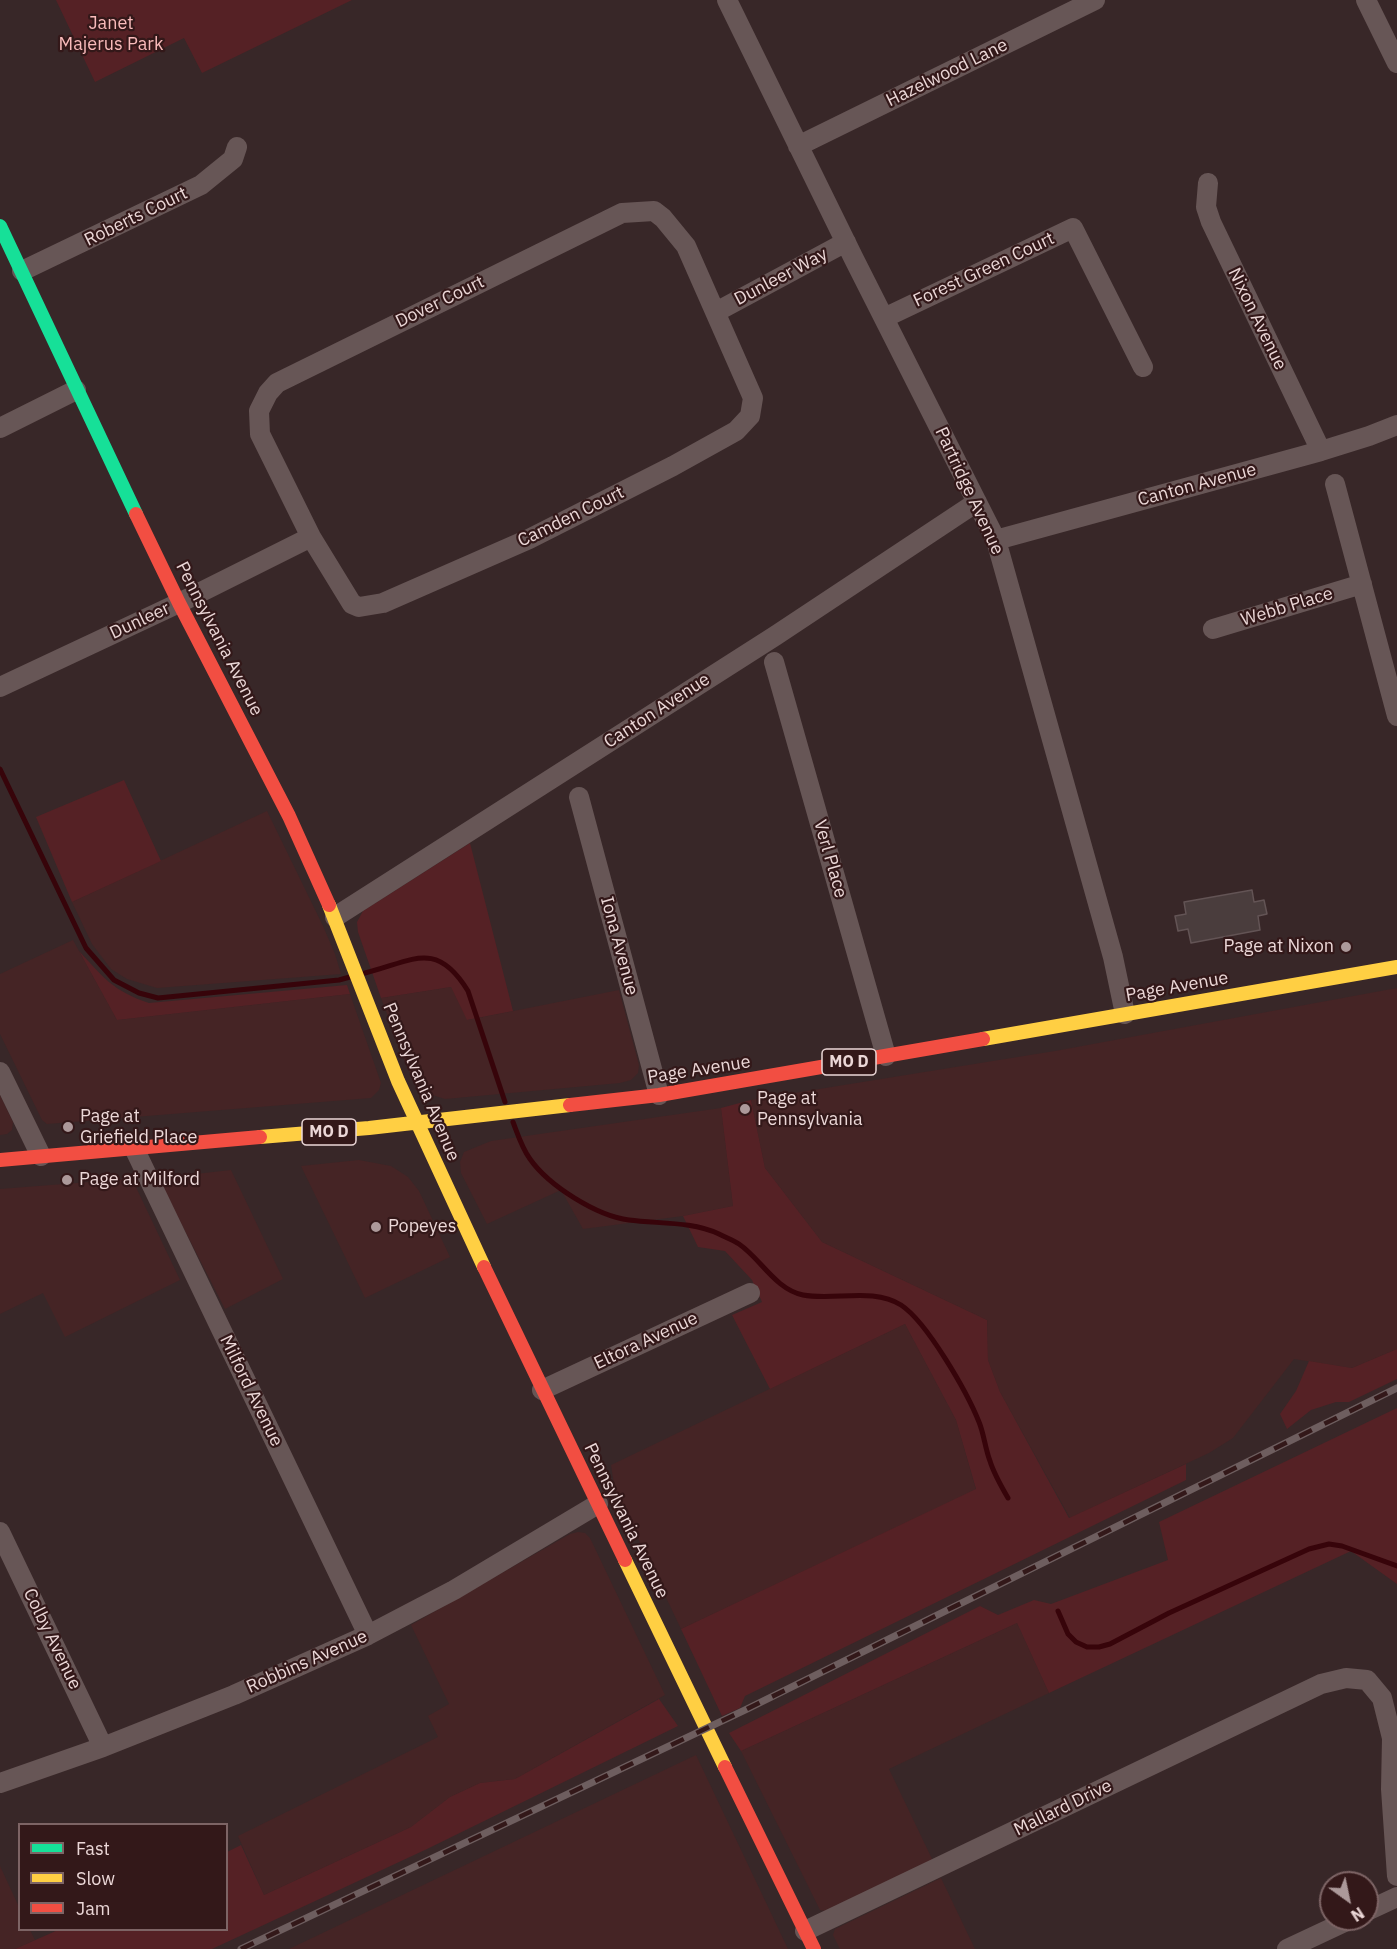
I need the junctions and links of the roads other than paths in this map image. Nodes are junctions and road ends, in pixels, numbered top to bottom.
1 (727, 0) edge
2 (1095, 0) edge
3 (1366, 0) edge
4 (1397, 63) edge
5 (798, 146) junction
6 (237, 147) dead end
7 (1208, 183) dead end
8 (0, 226) edge
9 (846, 242) junction
10 (22, 271) junction
11 (716, 312) junction
12 (884, 318) junction
13 (1143, 367) dead end
14 (76, 390) junction
15 (1397, 425) edge
16 (0, 428) edge
17 (1321, 451) junction
18 (1335, 484) dead end
19 (976, 502) junction
20 (311, 537) junction
21 (996, 540) junction
22 (1362, 584) junction
23 (179, 603) junction
24 (1213, 629) dead end
25 (774, 662) dead end
26 (0, 687) edge
27 (1397, 716) edge
28 (579, 797) dead end
29 (335, 917) junction
30 (1397, 967) edge
31 (1125, 1014) junction
32 (886, 1056) junction
33 (0, 1072) edge
34 (659, 1095) junction
35 (416, 1122) junction
36 (134, 1148) junction
37 (41, 1156) junction
38 (0, 1160) edge
39 (750, 1293) dead end
40 (542, 1390) junction
41 (598, 1504) junction
42 (0, 1532) edge
43 (368, 1635) junction
44 (103, 1747) junction
45 (0, 1783) edge
46 (1397, 1876) edge
47 (1397, 1897) edge
48 (1379, 1905) edge
49 (805, 1931) junction
50 (1325, 1931) edge
51 (814, 1949) edge
52 (1287, 1949) edge

1 - 5 street, Partridge Avenue
2 - 5 street, Hazelwood Lane
3 - 4 street
5 - 9 street, Partridge Avenue
6 - 10 street, Roberts Court
7 - 17 street, Nixon Avenue
8 - 10 street, Pennsylvania Avenue
9 - 11 street, Dunleer Way
9 - 12 street, Partridge Avenue
10 - 14 street, Pennsylvania Avenue
11 - 20 street, Camden Court
11 - 20 street, Dover Court
12 - 13 street, Forest Green Court
12 - 19 street, Partridge Avenue
14 - 16 street
14 - 23 street, Pennsylvania Avenue
15 - 17 street, Canton Avenue
17 - 21 street, Canton Avenue
18 - 22 street
19 - 21 street, Partridge Avenue
19 - 29 street, Canton Avenue
20 - 23 street, Dunleer
21 - 31 street, Partridge Avenue
22 - 24 street, Webb Place
22 - 27 street
23 - 26 street, Dunleer
23 - 29 street, Pennsylvania Avenue
25 - 32 street, Verl Place
28 - 34 street, Iona Avenue
29 - 35 street, Pennsylvania Avenue
30 - 31 street, Page Avenue / MO D
31 - 32 street, Page Avenue / MO D
32 - 34 street, Page Avenue / MO D
33 - 37 street
34 - 35 street, Page Avenue / MO D
35 - 36 street, Page Avenue / MO D
35 - 40 street, Pennsylvania Avenue
36 - 37 street, Page Avenue / MO D
36 - 43 street, Milford Avenue
37 - 38 street, Page Avenue / MO D
39 - 40 street, Eltora Avenue
40 - 41 street, Pennsylvania Avenue
41 - 43 street, Robbins Avenue
41 - 49 street, Pennsylvania Avenue
42 - 44 street, Colby Avenue
43 - 44 street, Robbins Avenue
44 - 45 street, Robbins Avenue
46 - 49 street, Mallard Drive
47 - 48 street
49 - 51 street, Pennsylvania Avenue
50 - 52 street

